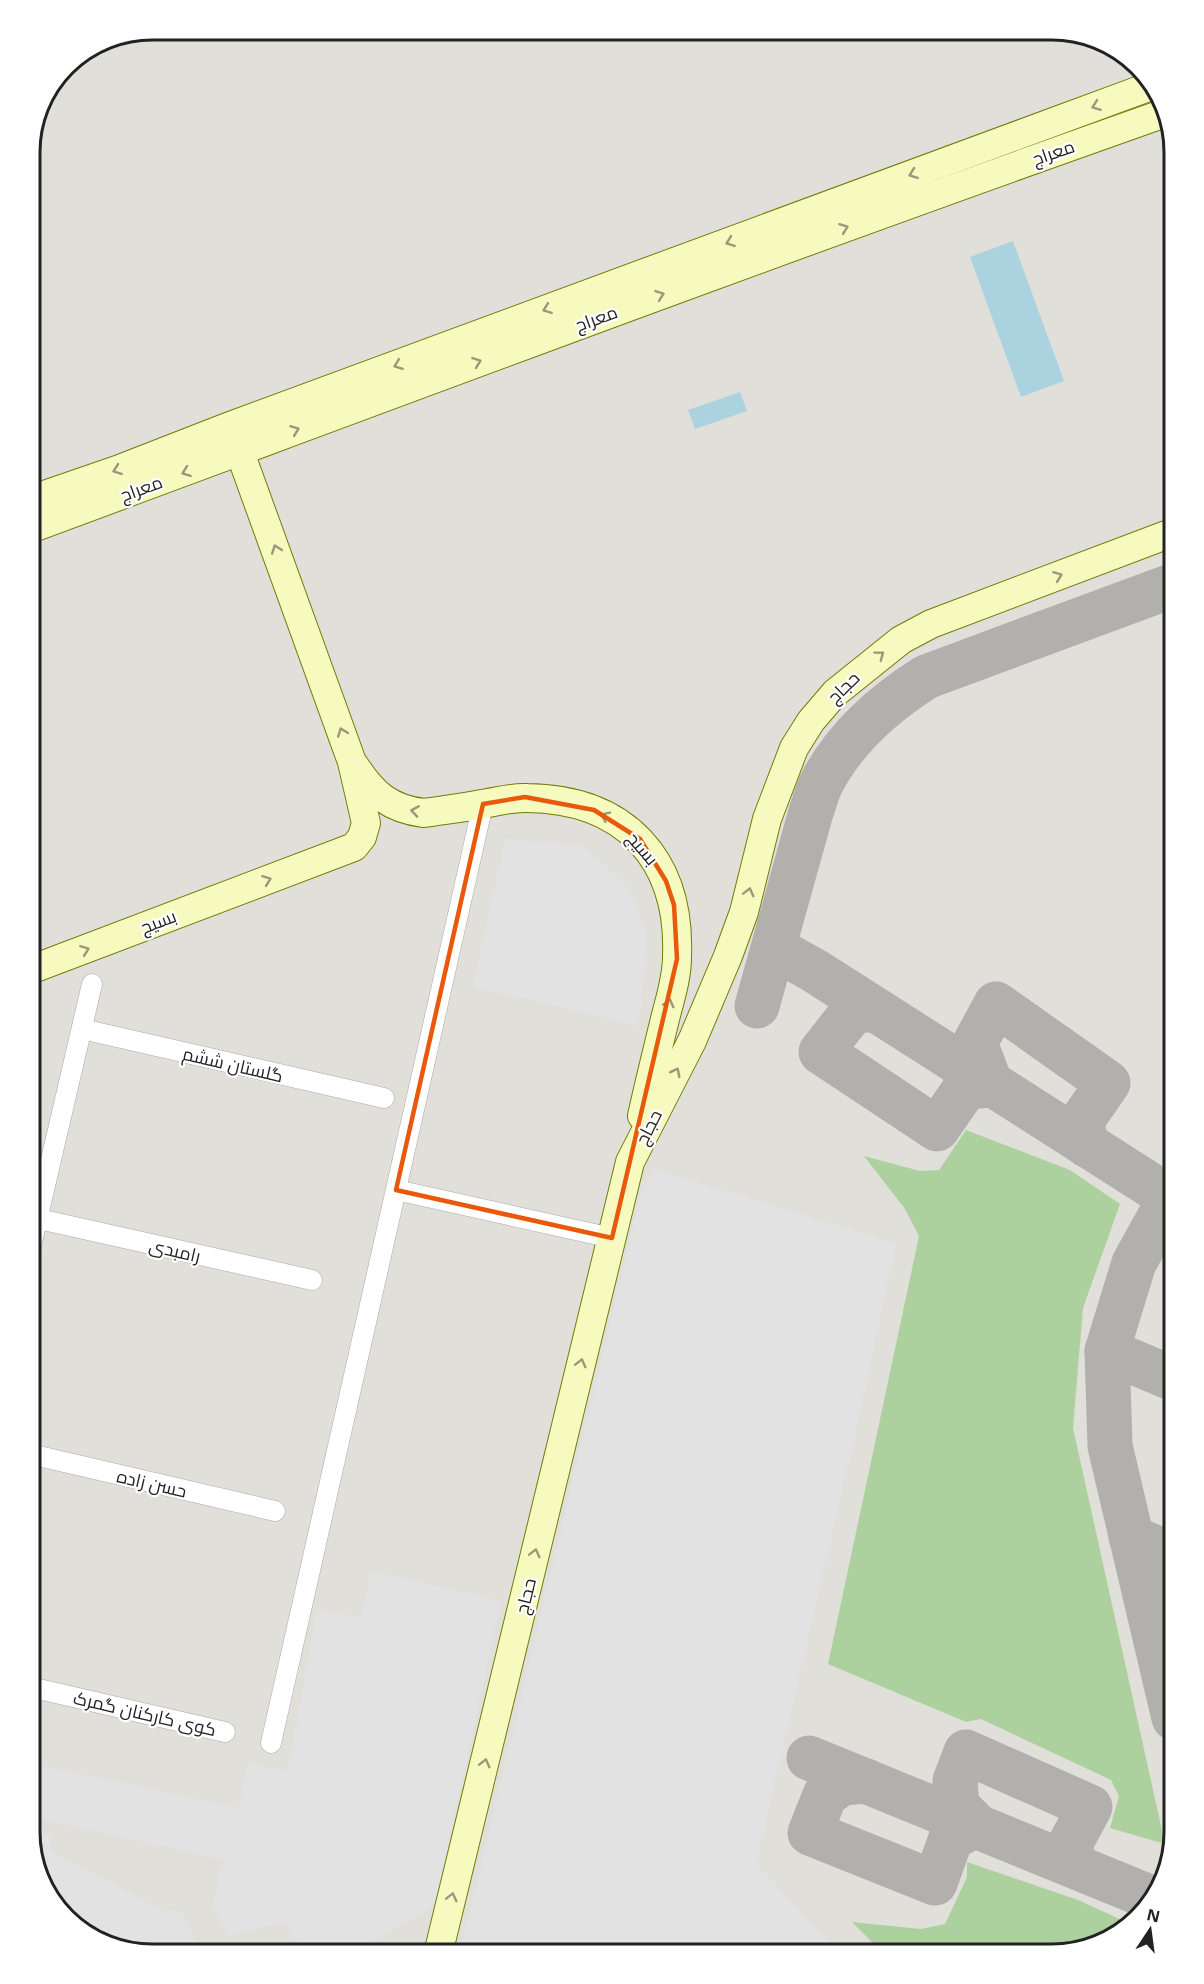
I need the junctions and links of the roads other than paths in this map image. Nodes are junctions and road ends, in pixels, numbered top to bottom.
1 (1144, 88) edge
2 (1157, 115) edge
3 (516, 334) junction
4 (235, 438) junction
5 (41, 496) edge
6 (41, 524) edge
7 (1164, 536) edge
8 (352, 762) junction
9 (483, 804) junction
10 (41, 966) edge
11 (92, 984) dead end
12 (82, 1029) junction
13 (384, 1098) dead end
14 (630, 1162) junction
15 (396, 1190) junction
16 (40, 1193) edge
17 (40, 1219) edge
18 (612, 1238) junction
19 (312, 1280) dead end
20 (40, 1456) edge
21 (275, 1511) dead end
22 (40, 1689) edge
23 (225, 1732) dead end
24 (271, 1743) dead end
25 (441, 1943) edge

1 -> 3 main road, معراج
3 -> 2 main road, معراج
3 - 4 main road, معراج
4 -> 5 main road, معراج
4 -> 6 main road, معراج
8 -> 4 main road
14 -> 7 main road, حجاج
9 -> 8 main road, بسیج
10 -> 8 main road, بسیج
14 -> 9 main road, بسیج
9 - 15 street
11 - 12 street
12 - 13 street, گلستان ششم
12 - 16 street
14 - 18 main road, حجاج
15 - 18 street
15 - 24 street
17 - 19 street, رامبدی
25 -> 18 main road, حجاج
20 - 21 street, حسن زاده
22 - 23 street, کوی کارکنان گمرک

